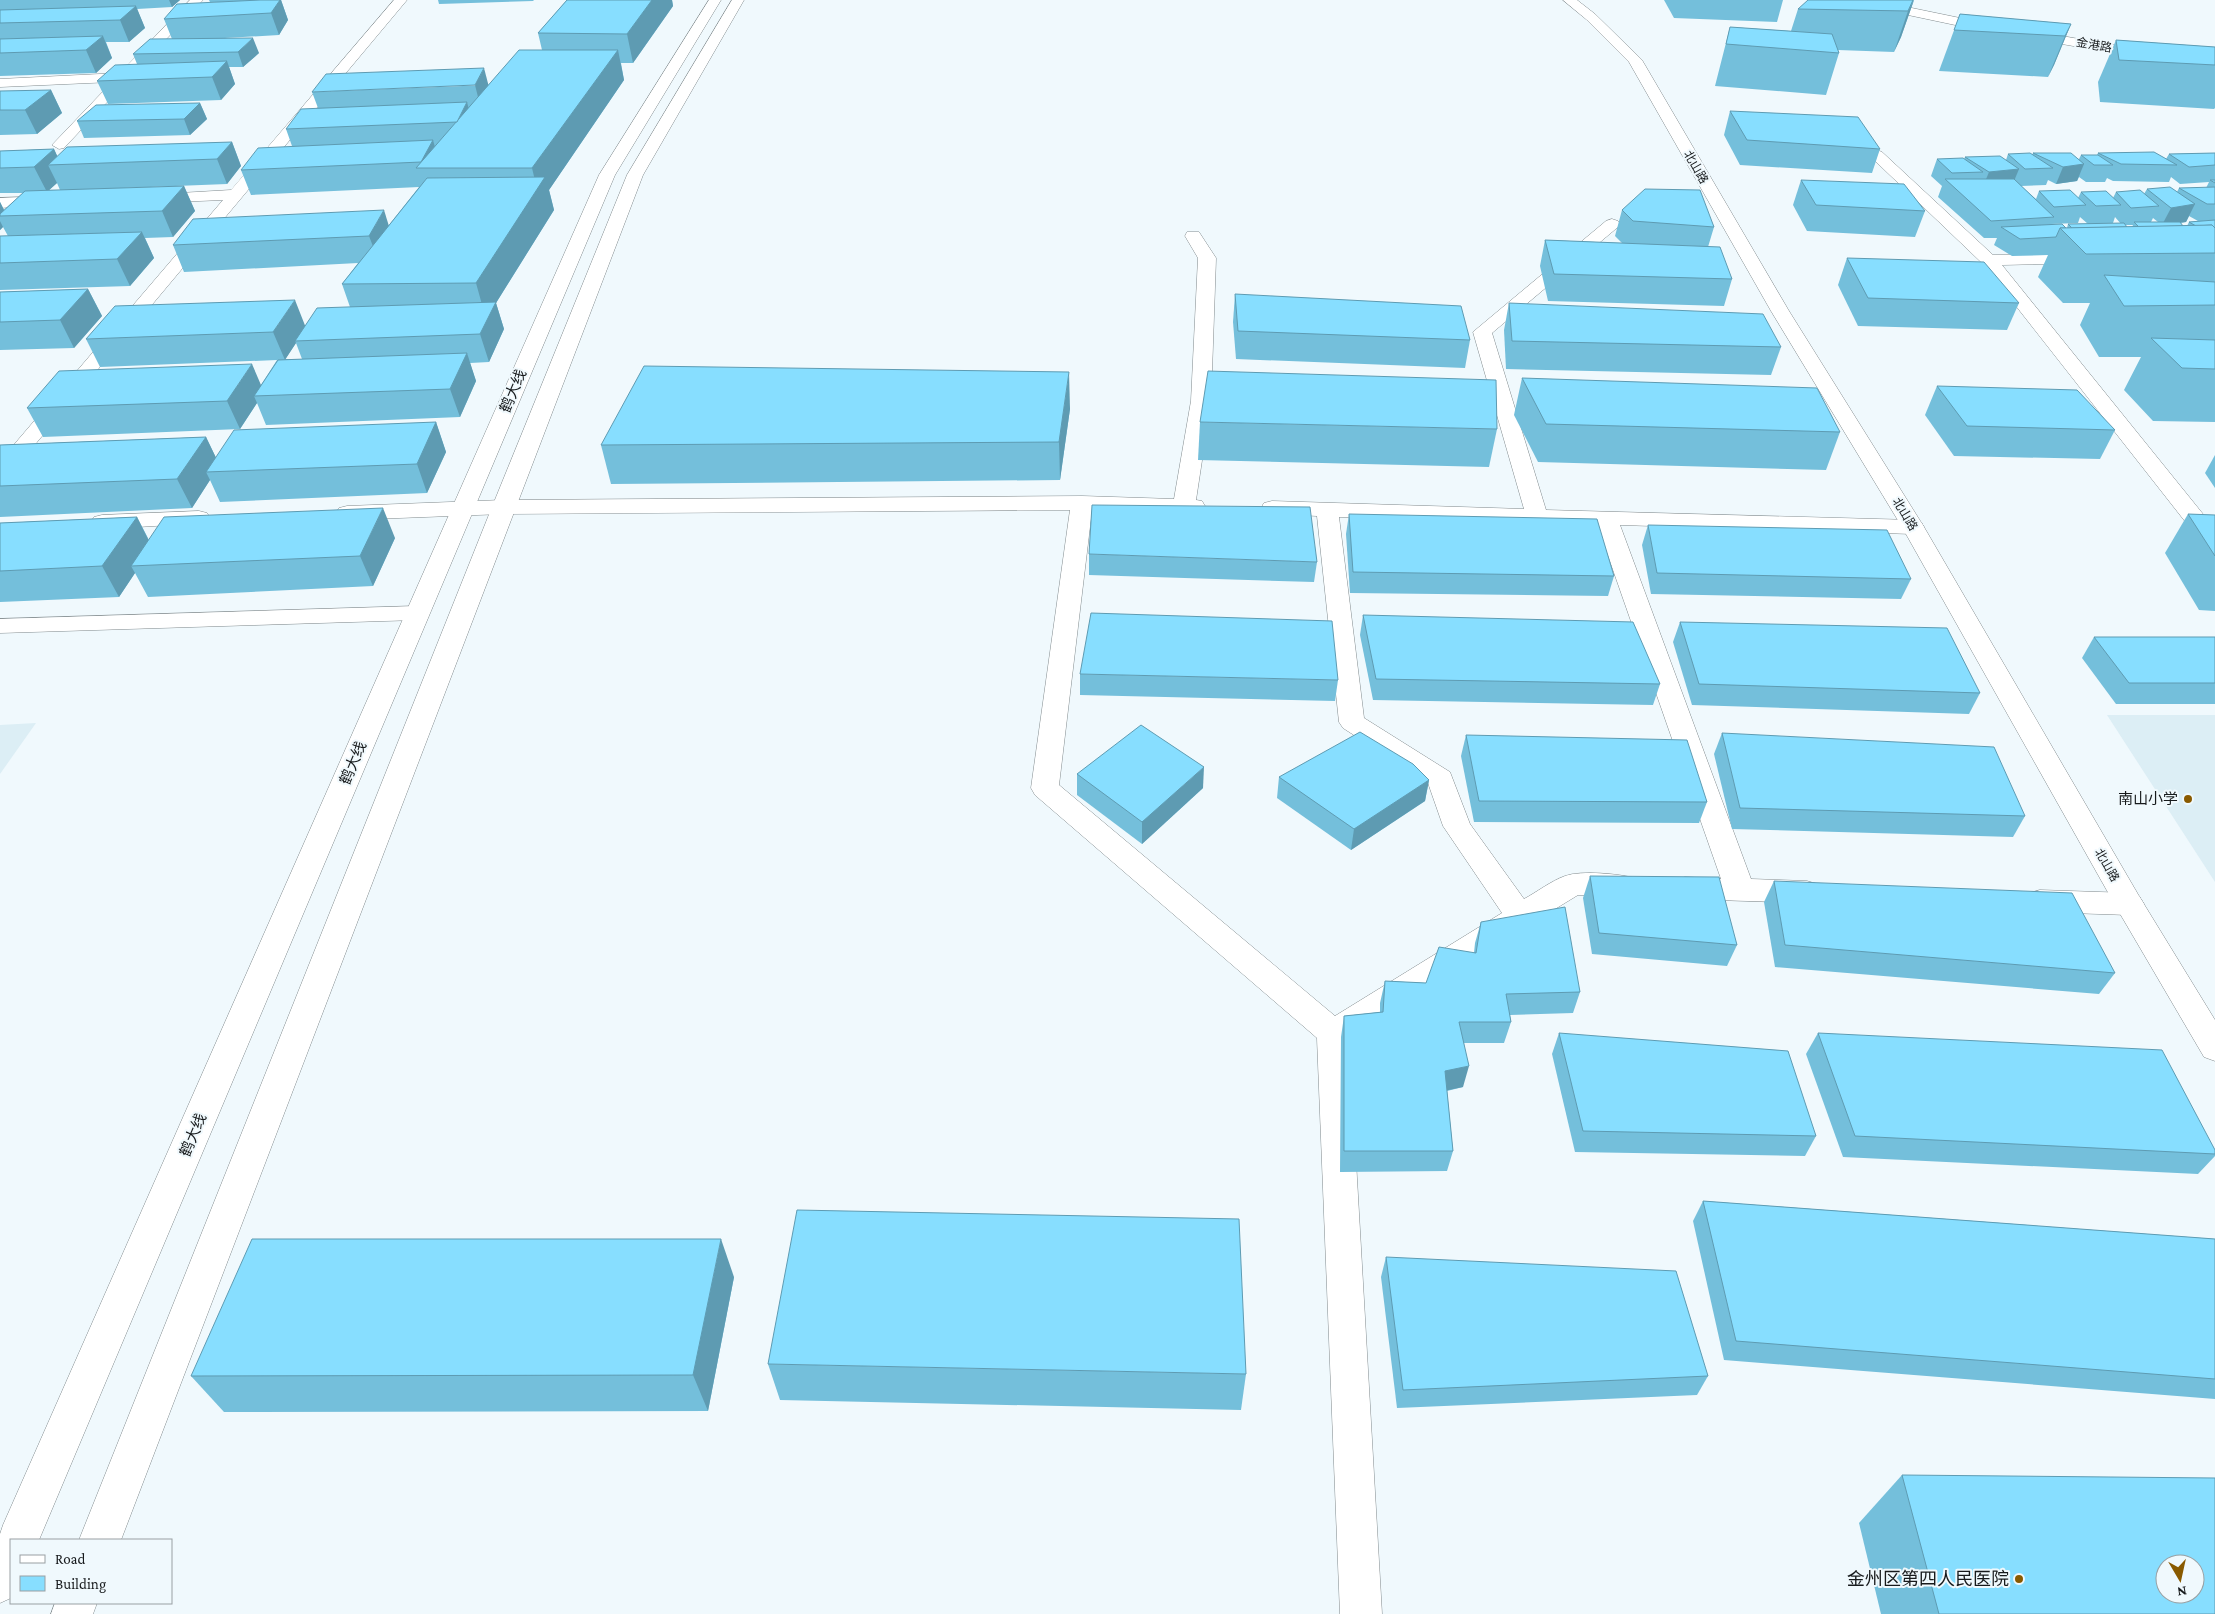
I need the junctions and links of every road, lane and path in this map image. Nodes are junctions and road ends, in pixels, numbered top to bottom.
1 (197, 0) edge
2 (401, 0) edge
3 (715, 0) edge
4 (738, 0) edge
5 (1569, 0) edge
6 (1856, 0) edge
7 (1882, 0) edge
8 (2215, 61) edge
9 (2215, 66) edge
10 (124, 77) junction
11 (0, 83) edge
12 (59, 145) dead end
13 (1877, 155) edge
14 (236, 195) junction
15 (138, 198) edge
16 (69, 200) edge
17 (0, 203) edge
18 (1612, 224) dead end
19 (1193, 236) dead end
20 (2104, 258) edge
21 (1989, 260) junction
22 (0, 474) edge
23 (1082, 503) junction
24 (1184, 506) junction
25 (1213, 507) edge
26 (503, 508) junction
27 (1251, 508) edge
28 (462, 509) junction
29 (1327, 510) junction
30 (324, 514) edge
31 (1537, 516) junction
32 (216, 518) edge
33 (1606, 518) junction
34 (79, 523) edge
35 (2199, 524) edge
36 (1913, 527) junction
37 (417, 613) junction
38 (0, 626) edge
39 (1740, 890) junction
40 (1840, 893) edge
41 (2009, 900) edge
42 (2129, 904) junction
43 (1520, 916) junction
44 (1333, 1033) junction
45 (2215, 1048) edge
46 (18, 1539) edge
47 (100, 1539) edge
48 (10, 1558) edge
49 (0, 1582) edge
50 (1361, 1614) edge

1 - 10 street
2 - 14 street
3 - 28 street, 鹤大线
4 - 26 street
5 - 36 street, 北山路
6 - 9 street, 金港路
7 - 8 street, 金港路
10 - 11 street
10 - 12 street
13 - 21 street
14 - 15 street
14 - 22 street
16 - 17 street
18 - 31 street
19 - 24 street
20 - 21 street
21 - 35 street
23 - 24 street
23 - 26 street
23 - 44 street
24 - 25 street
26 - 28 street
26 - 47 street
27 - 29 street
28 - 30 street
28 - 37 street, 鹤大线
29 - 31 street
29 - 43 street
31 - 33 street
32 - 34 street
33 - 36 street
33 - 39 street
36 - 42 street, 北山路
37 - 38 street
37 - 46 street, 鹤大线
39 - 40 street
39 - 43 street
41 - 42 street
42 - 45 street, 北山路
43 - 44 street
44 - 50 street
48 - 49 street

